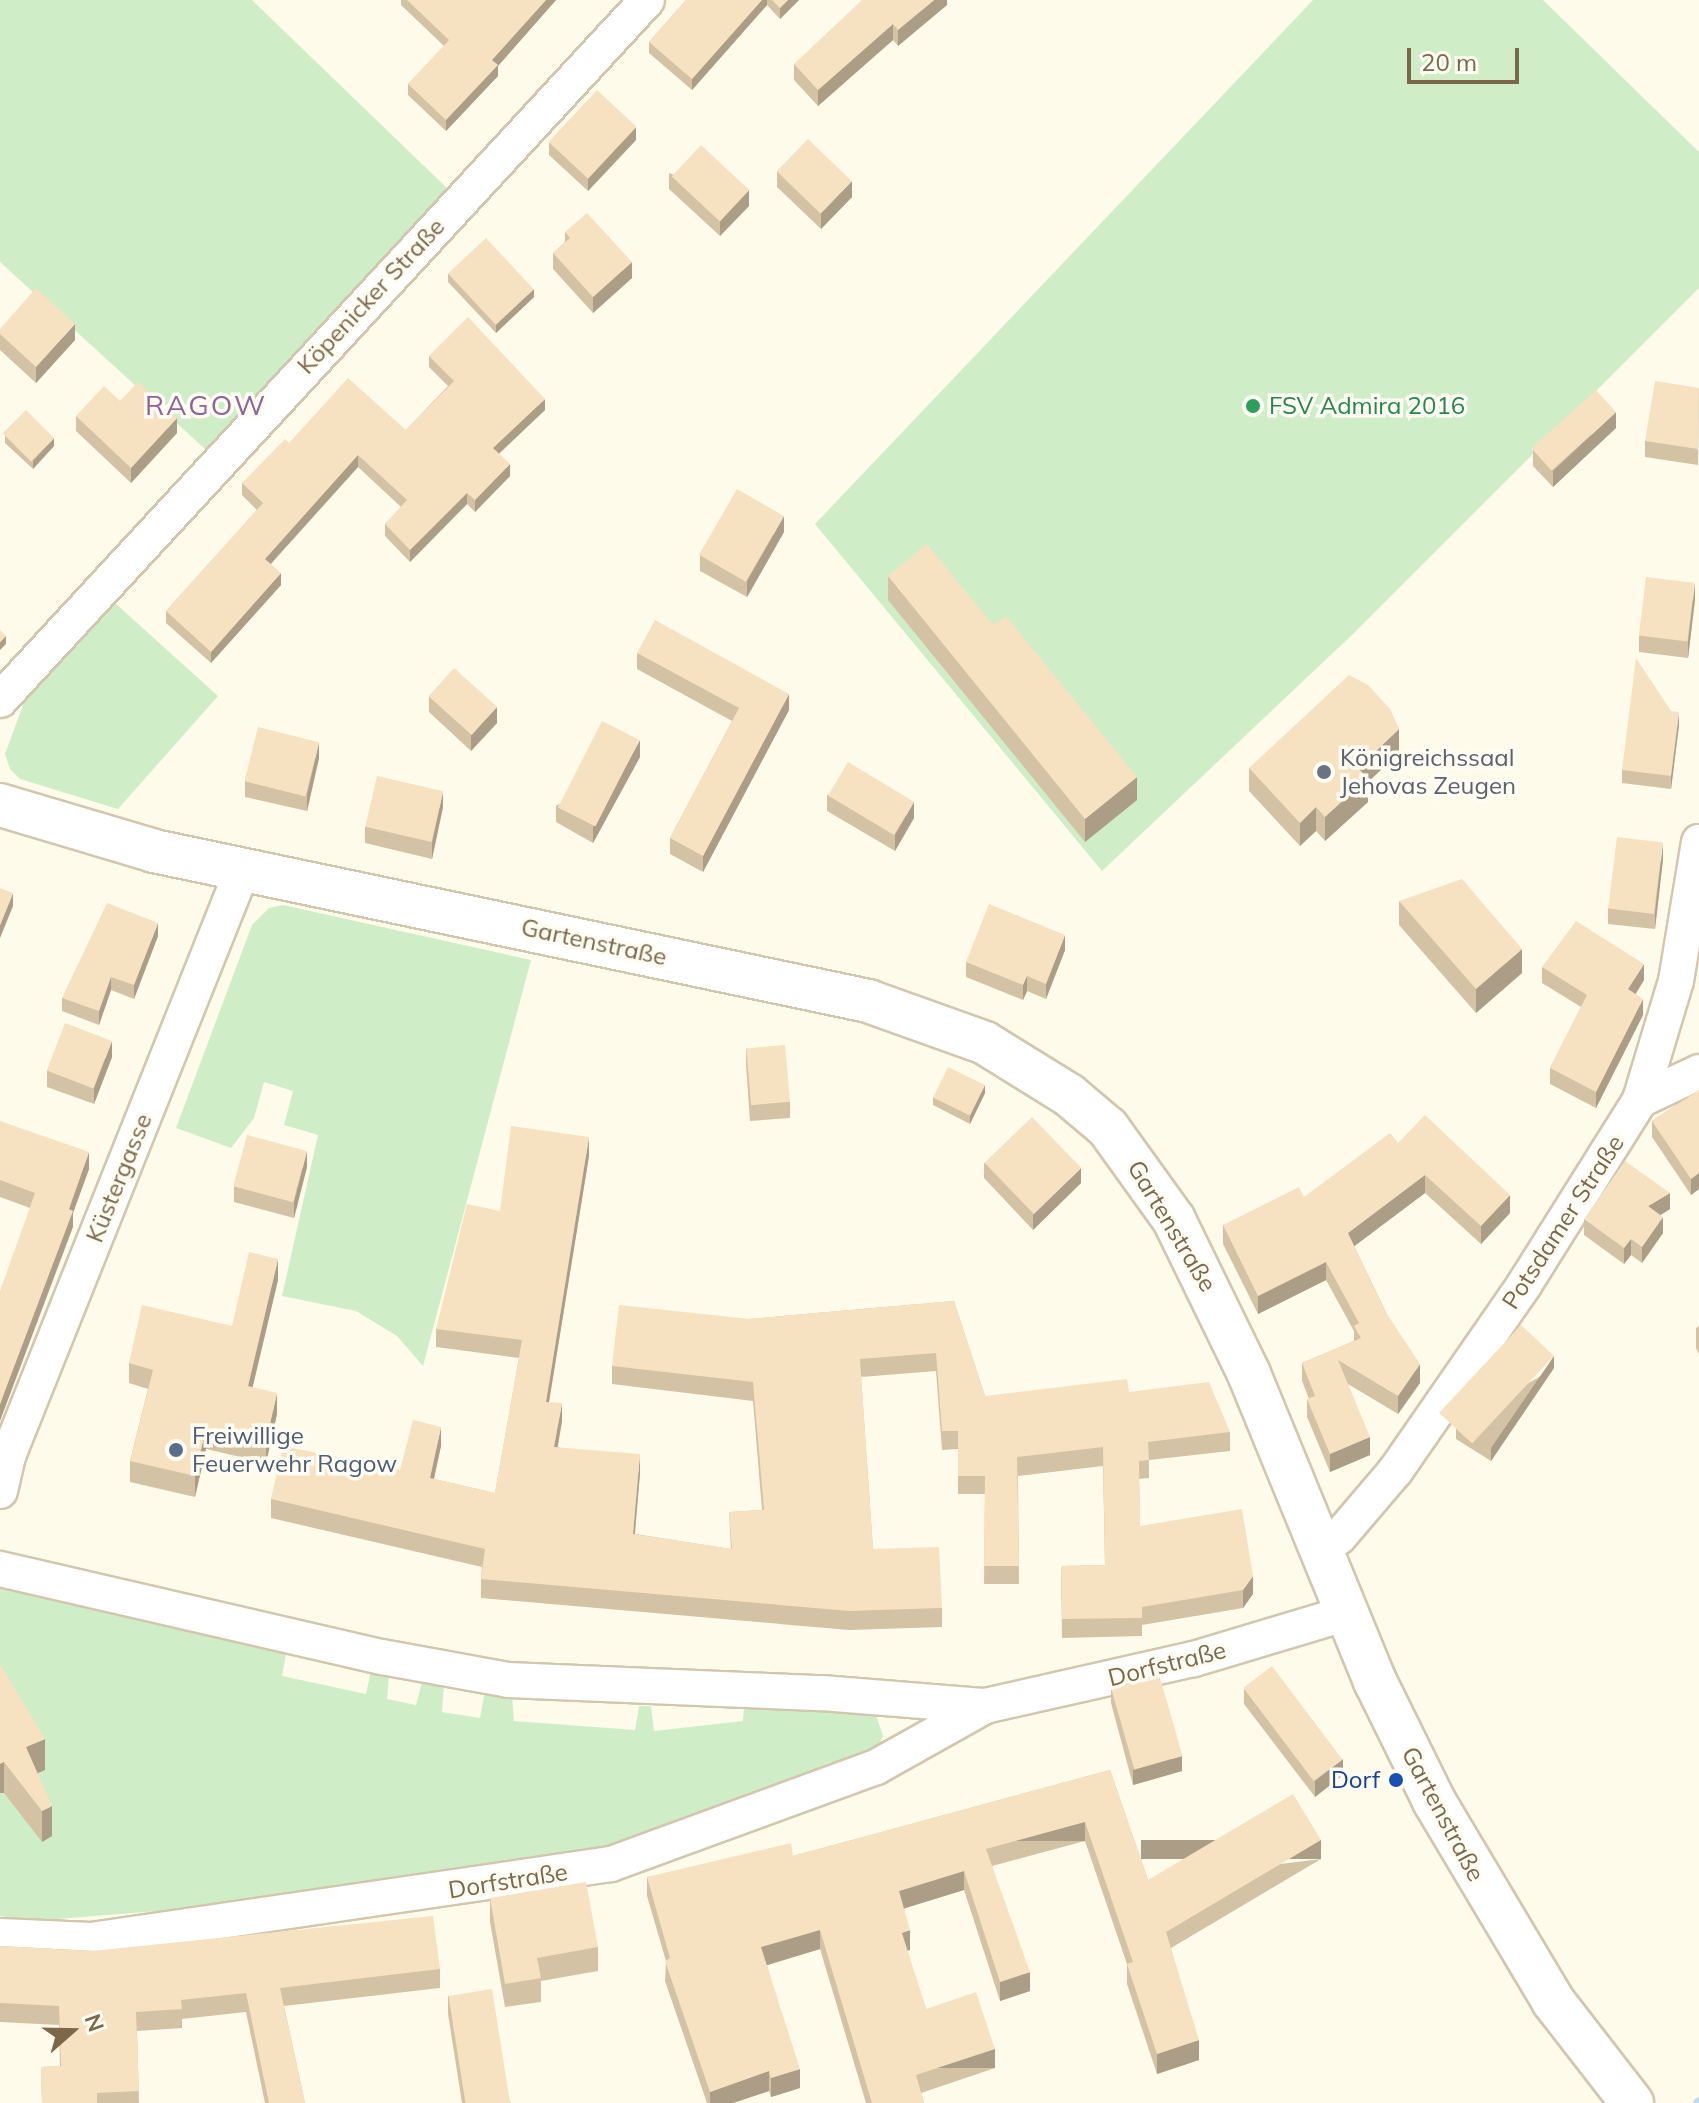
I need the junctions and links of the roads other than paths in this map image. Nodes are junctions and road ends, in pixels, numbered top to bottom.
1 (647, 0) edge
2 (0, 700) edge
3 (0, 805) edge
4 (1699, 842) edge
5 (244, 866) junction
6 (1699, 1072) edge
7 (1640, 1100) junction
8 (0, 1491) edge
9 (1319, 1547) junction
10 (0, 1569) edge
11 (1347, 1613) junction
12 (985, 1706) junction
13 (0, 1936) edge
14 (1632, 2103) edge

1 - 2 street, Köpenicker Straße
3 - 5 street, Gartenstraße
4 - 7 street, Potsdamer Straße
5 - 8 street, Küstergasse
5 - 9 street, Gartenstraße
6 - 7 street
7 - 9 street, Potsdamer Straße
9 - 11 street, Gartenstraße
10 - 12 street, Dorfstraße
11 - 12 street, Dorfstraße
11 - 14 street, Gartenstraße
12 - 13 street, Dorfstraße

